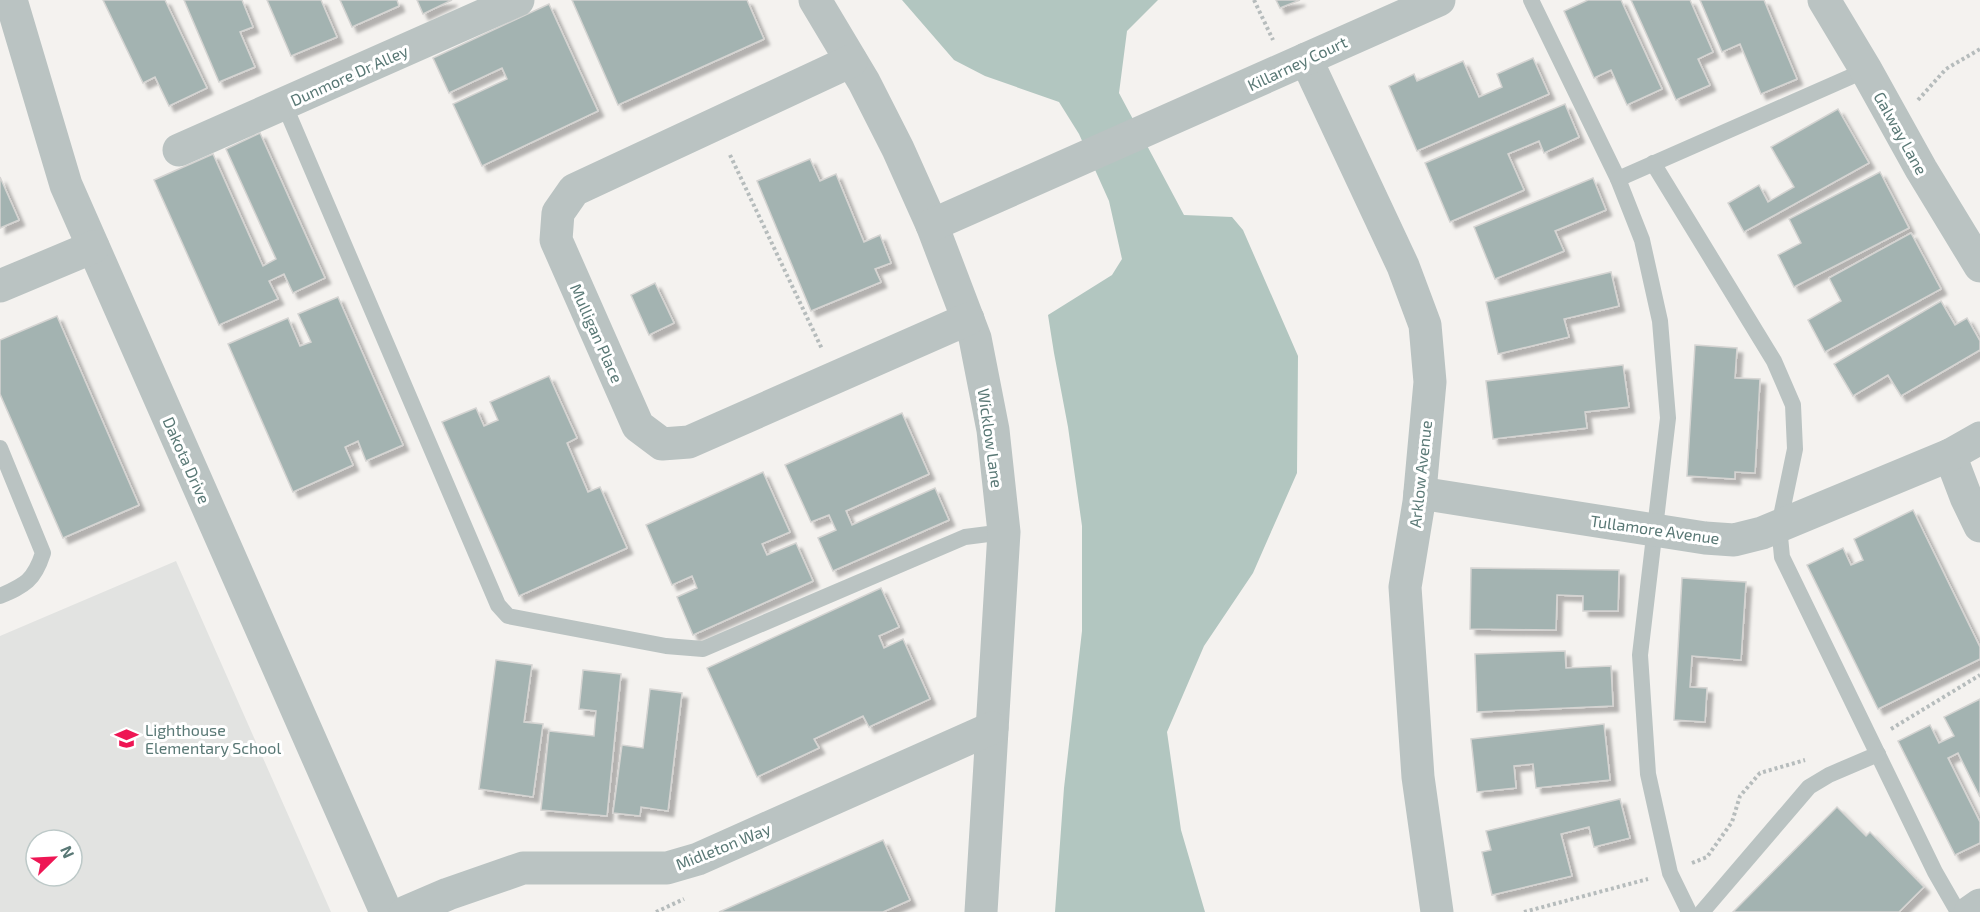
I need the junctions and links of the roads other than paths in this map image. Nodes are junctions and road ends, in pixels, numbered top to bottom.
1 (11, 0) edge
2 (518, 0) edge
3 (815, 0) edge
4 (1439, 0) edge
5 (1531, 0) edge
6 (1824, 0) edge
7 (1306, 59) junction
8 (851, 61) junction
9 (1866, 70) junction
10 (284, 104) junction
11 (179, 150) dead end
12 (1653, 163) junction
13 (1618, 179) junction
14 (932, 225) junction
15 (93, 247) junction
16 (1980, 266) edge
17 (0, 286) edge
18 (968, 319) junction
19 (1980, 438) edge
20 (0, 448) edge
21 (1950, 455) junction
22 (1420, 493) junction
23 (1779, 526) junction
24 (1980, 526) edge
25 (1655, 530) junction
26 (1004, 532) junction
27 (0, 596) edge
28 (992, 728) junction
29 (1878, 754) junction
30 (1980, 905) edge
31 (386, 912) edge
32 (406, 912) edge
33 (981, 912) edge
34 (1437, 912) edge
35 (1689, 912) edge
36 (1702, 912) edge
37 (1958, 912) edge
38 (1970, 912) edge

1 - 15 street, Dakota Drive
2 - 10 street, Dunmore Dr Alley
3 - 8 street, Wicklow Lane
4 - 7 street, Killarney Court
5 - 13 lane
6 - 9 street, Galway Lane
7 - 14 street, Killarney Court
7 - 22 street, Arklow Avenue
8 - 14 street, Wicklow Lane
8 - 18 street, Mulligan Place
9 - 12 lane
9 - 16 street, Galway Lane
10 - 11 street, Dunmore Dr Alley
10 - 26 lane
12 - 13 lane
12 - 23 lane
13 - 25 lane
14 - 18 street, Wicklow Lane
15 - 17 street
15 - 31 street, Dakota Drive
18 - 26 street, Wicklow Lane
19 - 21 street, Tullamore Avenue
20 - 27 lane
21 - 23 street, Tullamore Avenue
21 - 24 street
22 - 25 street, Tullamore Avenue
22 - 34 street, Arklow Avenue
23 - 25 street, Tullamore Avenue
23 - 29 lane
25 - 35 lane
26 - 28 street, Wicklow Lane
28 - 32 street, Midleton Way
28 - 33 street, Wicklow Lane
29 - 36 lane
29 - 37 lane
30 - 38 street

